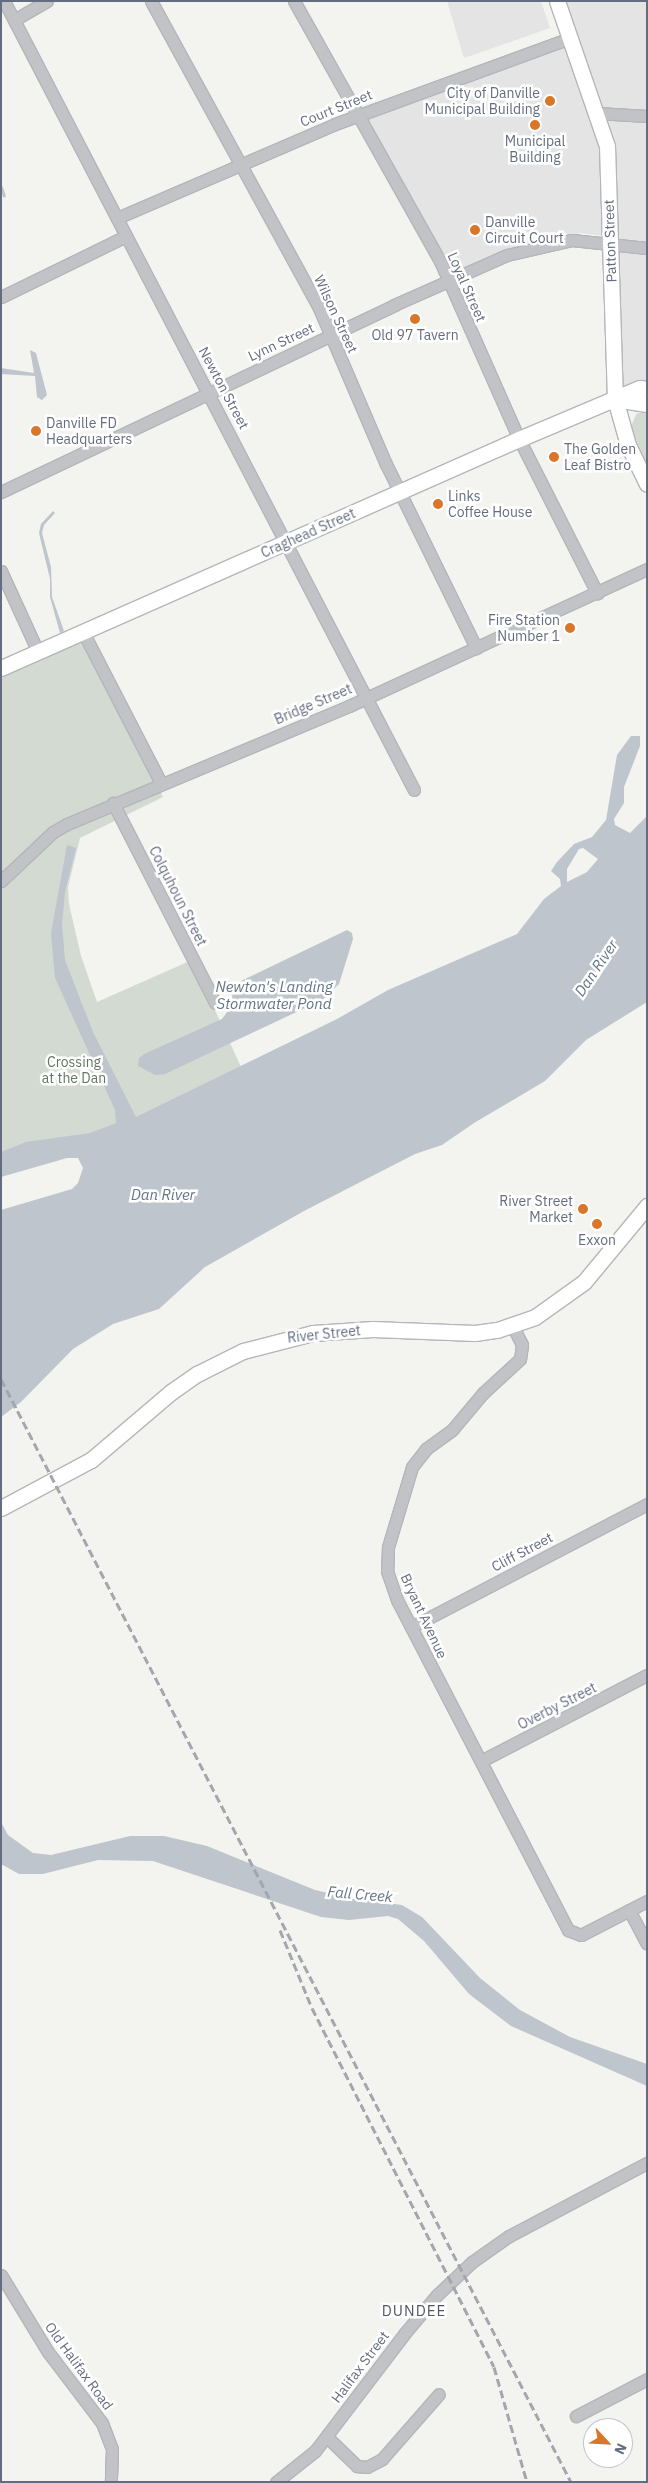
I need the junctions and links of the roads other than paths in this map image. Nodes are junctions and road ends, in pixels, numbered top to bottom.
1 (4, 1) edge
2 (47, 1) edge
3 (151, 1) edge
4 (294, 1) edge
5 (556, 1) edge
6 (14, 20) junction
7 (570, 38) junction
8 (597, 113) junction
9 (357, 115) junction
10 (647, 116) edge
11 (240, 164) junction
12 (117, 218) junction
13 (126, 236) junction
14 (610, 243) junction
15 (647, 248) edge
16 (449, 281) junction
17 (1, 297) edge
18 (330, 335) junction
19 (647, 389) edge
20 (209, 392) junction
21 (615, 399) junction
22 (647, 404) edge
23 (519, 439) junction
24 (647, 484) edge
25 (1, 492) edge
26 (400, 492) junction
27 (287, 542) junction
28 (647, 568) edge
29 (1, 571) edge
30 (597, 593) junction
31 (83, 632) junction
32 (476, 648) junction
33 (38, 652) junction
34 (1, 668) edge
35 (366, 698) junction
36 (161, 783) junction
37 (414, 790) dead end
38 (114, 803) junction
39 (1, 882) edge
40 (215, 1002) dead end
41 (647, 1206) edge
42 (512, 1326) junction
43 (647, 1504) edge
44 (1, 1508) edge
45 (411, 1627) junction
46 (647, 1676) edge
47 (481, 1761) junction
48 (647, 1902) edge
49 (629, 1910) junction
50 (647, 1944) edge
51 (647, 2163) edge
52 (1, 2275) edge
53 (647, 2379) edge
54 (439, 2394) dead end
55 (576, 2416) dead end
56 (327, 2437) junction
57 (110, 2482) edge
58 (276, 2482) edge

1 - 6 street, Newton Street
2 - 6 street
3 - 11 street, Wilson Street
4 - 9 street, Loyal Street
5 - 7 main road, Patton Street
6 - 12 street, Newton Street
7 - 8 main road, Patton Street
7 - 9 street, Court Street
8 - 10 street
8 - 14 main road, Patton Street
9 - 11 street, Court Street
9 - 16 street, Loyal Street
11 - 12 street, Court Street
11 - 18 street, Wilson Street
12 - 13 street, Newton Street
13 - 17 street
13 - 20 street, Newton Street
14 - 15 street, Lynn Street
14 - 16 street, Lynn Street
14 - 21 main road, Patton Street
16 - 18 street, Lynn Street
16 - 23 street, Loyal Street
18 - 20 street, Lynn Street
18 - 26 street, Wilson Street
19 - 21 main road, Craghead Street
20 - 25 street, Lynn Street
20 - 27 street, Newton Street
21 - 22 main road
21 - 23 main road, Craghead Street
21 - 24 main road, Patton Street
23 - 26 main road, Craghead Street
23 - 30 street, Loyal Street
26 - 27 main road, Craghead Street
26 - 32 street, Wilson Street
27 - 31 main road, Craghead Street
27 - 35 street, Newton Street
28 - 30 street, Bridge Street
29 - 33 street
30 - 32 street, Bridge Street
31 - 33 main road, Craghead Street
31 - 36 street
32 - 35 street, Bridge Street
33 - 34 main road, Craghead Street
35 - 36 street, Bridge Street
35 - 37 street, Newton Street
36 - 38 street, Bridge Street
38 - 39 street, Bridge Street
38 - 40 street, Colquhoun Street
41 - 42 main road, River Street
42 - 44 main road, River Street
42 - 45 street, Bryant Avenue
43 - 45 street, Cliff Street
45 - 47 street, Bryant Avenue
46 - 47 street, Overby Street
47 - 49 street, Bryant Avenue
48 - 49 street
49 - 50 street
51 - 56 street, Halifax Street
52 - 57 street, Old Halifax Road
53 - 55 street
54 - 56 street
56 - 58 street, Halifax Street

